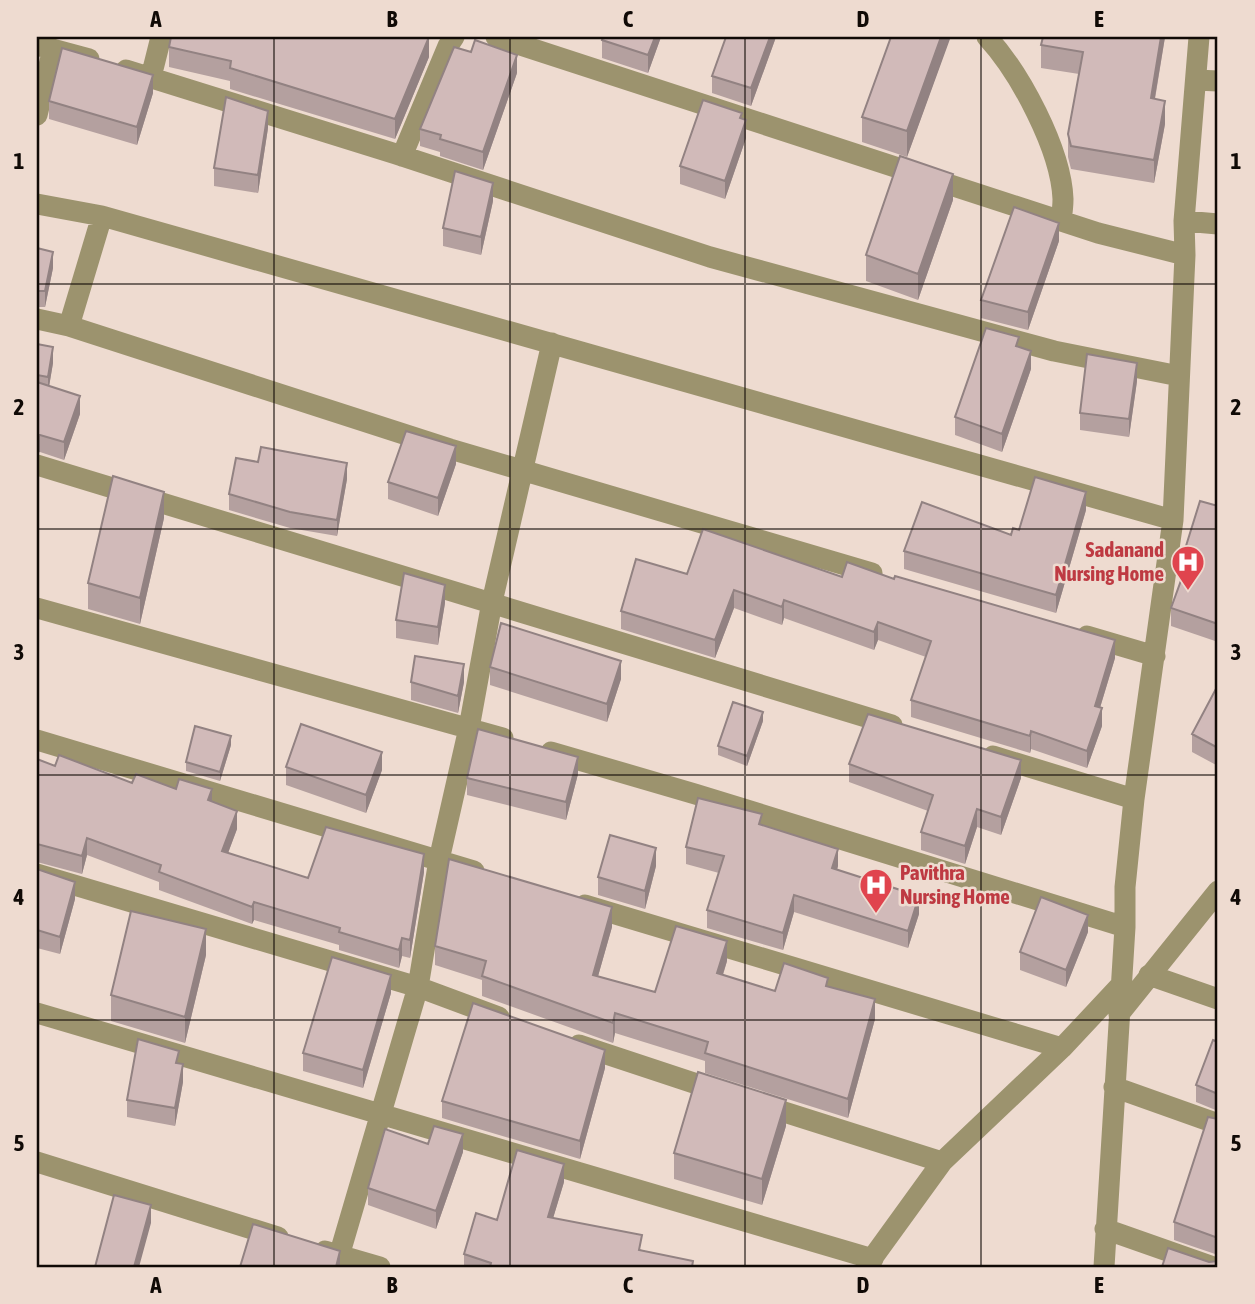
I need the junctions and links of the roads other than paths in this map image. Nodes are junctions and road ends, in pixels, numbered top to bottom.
1 (160, 37) edge
2 (454, 37) edge
3 (496, 37) edge
4 (987, 37) edge
5 (1199, 37) edge
6 (45, 47) edge
7 (151, 77) junction
8 (1196, 80) junction
9 (1218, 81) edge
10 (37, 115) edge
11 (401, 156) junction
12 (37, 204) edge
13 (102, 215) junction
14 (1061, 221) junction
15 (1184, 222) junction
16 (1218, 224) edge
17 (1185, 255) junction
18 (37, 319) edge
19 (69, 326) junction
20 (552, 343) junction
21 (1179, 376) junction
22 (37, 465) edge
23 (522, 471) junction
24 (1172, 520) junction
25 (891, 579) edge
26 (492, 602) junction
27 (37, 608) edge
28 (1063, 629) edge
29 (1155, 656) junction
30 (469, 728) junction
31 (911, 730) edge
32 (37, 740) edge
33 (977, 751) edge
34 (1134, 799) junction
35 (439, 860) junction
36 (37, 874) edge
37 (491, 876) edge
38 (1218, 891) edge
39 (570, 900) edge
40 (1125, 927) junction
41 (1149, 975) junction
42 (1121, 985) junction
43 (418, 987) junction
44 (1218, 999) edge
45 (37, 1013) edge
46 (1119, 1014) junction
47 (521, 1024) edge
48 (559, 1038) edge
49 (1062, 1048) junction
50 (1114, 1087) junction
51 (379, 1113) junction
52 (1218, 1124) edge
53 (37, 1162) edge
54 (942, 1162) junction
55 (1105, 1229) junction
56 (339, 1255) junction
57 (869, 1263) edge
58 (380, 1267) edge
59 (1104, 1267) edge
60 (1213, 1267) edge

1 - 7 street
2 - 11 street
3 - 14 street
4 - 14 street
5 - 8 street
6 - 7 street
6 - 10 street
7 - 11 street
8 - 9 street
8 - 15 street
11 - 21 street
12 - 13 street
13 - 19 street
13 - 20 street
14 - 17 street
15 - 16 street
15 - 17 street
17 - 21 street
18 - 19 street
19 - 23 street
20 - 23 street
20 - 24 street
21 - 24 street
22 - 26 street
23 - 25 street
23 - 26 street
24 - 29 street
26 - 30 street
26 - 31 street
27 - 30 street
28 - 29 street
29 - 34 street
30 - 35 street
30 - 40 street
32 - 35 street
33 - 34 street
34 - 40 street
35 - 37 street
35 - 43 street
36 - 43 street
38 - 41 street
39 - 49 street
40 - 42 street
41 - 44 street
41 - 46 street
42 - 46 street
42 - 49 street
43 - 47 street
43 - 51 street
45 - 51 street
46 - 50 street
48 - 54 street
49 - 54 street
50 - 52 street
50 - 55 street
51 - 56 street
51 - 57 street
53 - 56 street
54 - 57 street
55 - 59 street
55 - 60 street
56 - 58 street

